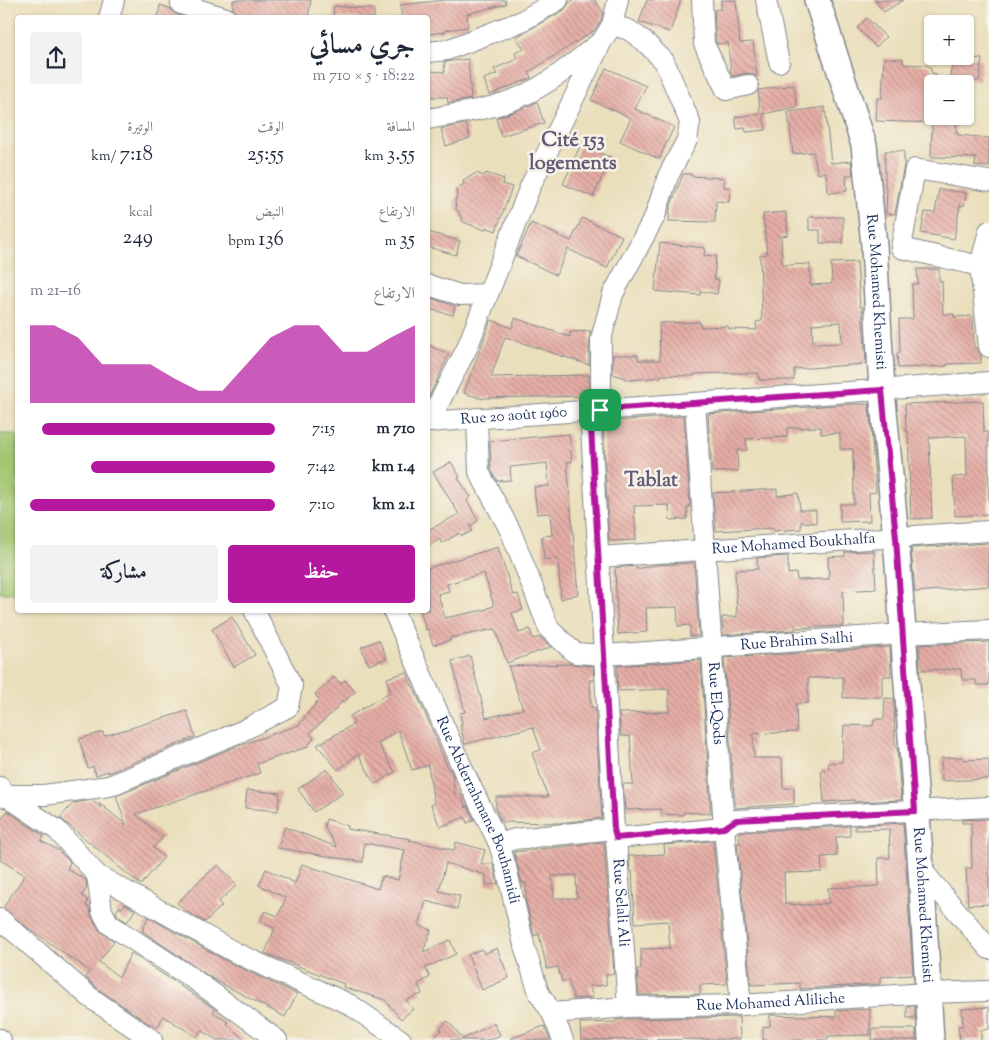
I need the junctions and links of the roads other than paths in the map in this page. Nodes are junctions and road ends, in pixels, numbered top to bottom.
1 (114, 0) edge
2 (182, 0) edge
3 (558, 0) edge
4 (618, 0) edge
5 (702, 0) edge
6 (766, 0) edge
7 (817, 0) edge
8 (110, 15) edge
9 (216, 15) edge
10 (607, 33) junction
11 (430, 52) edge
12 (779, 62) dead end
13 (748, 85) dead end
14 (430, 119) edge
15 (989, 181) edge
16 (989, 232) edge
17 (874, 245) junction
18 (901, 248) junction
19 (980, 266) junction
20 (430, 286) edge
21 (488, 294) junction
22 (989, 348) edge
23 (989, 382) edge
24 (882, 390) junction
25 (695, 403) junction
26 (595, 410) junction
27 (430, 418) edge
28 (477, 418) junction
29 (430, 422) edge
30 (989, 531) edge
31 (896, 538) junction
32 (705, 551) junction
33 (598, 557) junction
34 (256, 613) edge
35 (394, 613) edge
36 (989, 630) edge
37 (902, 634) junction
38 (712, 647) junction
39 (604, 656) junction
40 (2, 795) edge
41 (989, 806) edge
42 (915, 811) junction
43 (724, 828) junction
44 (615, 834) junction
45 (498, 844) junction
46 (921, 869) junction
47 (98, 875) junction
48 (0, 918) edge
49 (989, 949) edge
50 (989, 991) edge
51 (928, 993) junction
52 (741, 1005) junction
53 (628, 1007) junction
54 (552, 1013) junction
55 (152, 1040) edge
56 (277, 1040) edge
57 (402, 1040) edge
58 (563, 1040) edge
59 (931, 1040) edge

1 - 8 street
2 - 9 street
3 - 11 street
4 - 10 street
5 - 13 street
6 - 12 street
7 - 17 main road, Rue Mohamed Khemisti
10 - 14 street
10 - 21 street
10 - 26 street, Rue Selali Ali
15 - 18 street
16 - 19 street
17 - 18 street
17 - 24 main road, Rue Mohamed Khemisti
18 - 19 street
19 - 22 street
20 - 21 street
21 - 27 street
23 - 24 street, Rue 20 août 1960
24 - 25 street, Rue 20 août 1960
24 - 31 main road, Rue Mohamed Khemisti
25 - 26 street, Rue 20 août 1960
25 - 32 street, Rue El-Qods
26 - 28 street, Rue 20 août 1960
26 - 33 street, Rue Selali Ali
28 - 29 street, Rue 20 août 1960
28 - 39 street, Rue Brahim Salhi
30 - 31 street, Rue Mohamed Boukhalfa
31 - 32 street, Rue Mohamed Boukhalfa
31 - 37 main road, Rue Mohamed Khemisti
32 - 33 street, Rue Mohamed Boukhalfa
32 - 38 street, Rue El-Qods
33 - 39 street, Rue Selali Ali
34 - 40 street
35 - 45 street, Rue Abderrahmane Bouhamidi
36 - 37 street, Rue Brahim Salhi
37 - 38 street, Rue Brahim Salhi
37 - 42 main road, Rue Mohamed Khemisti
38 - 39 street, Rue Brahim Salhi
38 - 43 street, Rue El-Qods
39 - 44 street, Rue Selali Ali
40 - 47 street
41 - 42 street
42 - 43 street
42 - 46 main road, Rue Mohamed Khemisti
43 - 44 street
43 - 52 street, Rue El-Qods
44 - 45 street
44 - 53 street, Rue Selali Ali
45 - 54 street, Rue Abderrahmane Bouhamidi
46 - 49 street
46 - 51 main road, Rue Mohamed Khemisti
47 - 56 street
47 - 57 street
48 - 55 street
50 - 51 street, Rue Mohamed Aliliche
51 - 52 street, Rue Mohamed Aliliche
51 - 59 main road, Rue Mohamed Khemisti
52 - 53 street, Rue Mohamed Aliliche
53 - 54 street, Rue Mohamed Aliliche
54 - 58 street

